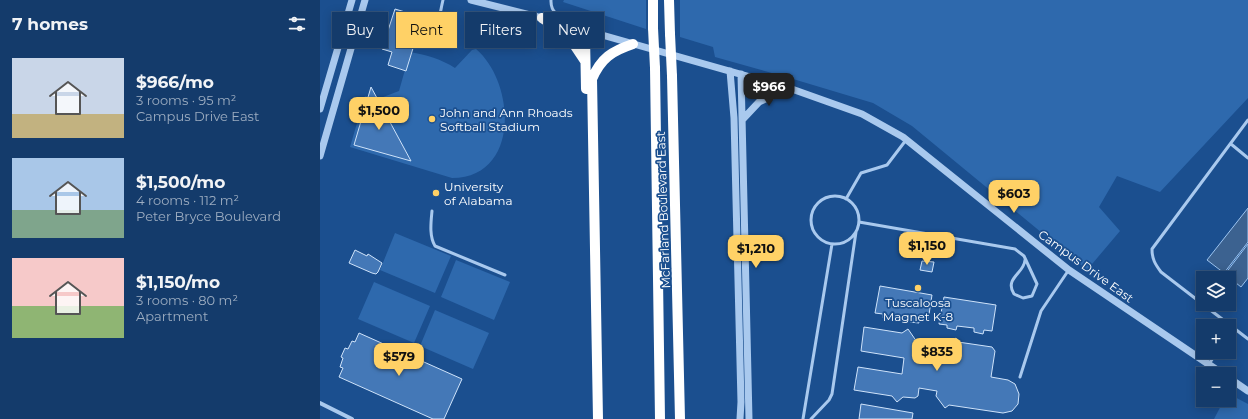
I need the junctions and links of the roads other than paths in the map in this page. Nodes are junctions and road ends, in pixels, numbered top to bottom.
1 (352, 0) edge
2 (365, 0) edge
3 (443, 0) edge
4 (471, 0) edge
5 (551, 0) edge
6 (653, 0) edge
7 (669, 0) edge
8 (440, 12) edge
9 (554, 12) edge
10 (542, 18) joint
11 (604, 36) edge
12 (632, 44) junction
13 (585, 48) edge
14 (592, 48) edge
15 (586, 63) junction
16 (730, 71) junction
17 (741, 74) junction
18 (592, 79) junction
19 (789, 88) junction
20 (320, 109) edge
21 (743, 119) junction
22 (1248, 120) edge
23 (906, 140) junction
24 (1231, 144) junction
25 (320, 156) edge
26 (1248, 158) edge
27 (846, 198) junction
28 (432, 211) dead end
29 (859, 222) junction
30 (856, 232) junction
31 (832, 244) junction
32 (1025, 260) junction
33 (1070, 270) junction
34 (505, 275) dead end
35 (1222, 319) edge
36 (1236, 330) edge
37 (1248, 339) edge
38 (1212, 359) edge
39 (1209, 364) junction
40 (1213, 367) edge
41 (1020, 377) dead end
42 (1236, 383) edge
43 (1248, 391) edge
44 (320, 404) edge
45 (352, 419) edge
46 (592, 419) edge
47 (598, 419) edge
48 (660, 419) edge
49 (680, 419) edge
50 (740, 419) edge
51 (749, 419) edge
52 (803, 419) edge
53 (810, 419) edge

1 - 20 street
2 - 25 street
3 - 8 lane
4 - 10 street, Campus Drive East
5 - 9 lane
6 - 48 highway, McFarland Boulevard East, bridge
7 - 49 highway, McFarland Boulevard East, bridge
10 - 15 highway
11 - 12 street, Campus Drive East
12 - 16 street, Campus Drive East
12 - 18 highway
13 - 15 highway
14 - 18 highway
15 - 46 highway
16 - 17 street, Campus Drive East
16 - 50 street
17 - 19 street, Campus Drive East
17 - 21 street
18 - 47 highway
19 - 21 street
19 - 23 street, Campus Drive East
21 - 51 street
22 - 24 lane
23 - 27 lane
23 - 33 street, Campus Drive East
24 - 26 lane
24 - 35 lane
27 - 29 lane
27 - 31 lane
28 - 34 lane
29 - 30 lane
29 - 32 lane
30 - 31 lane
30 - 53 lane
31 - 52 lane
32 - 32 lane
33 - 39 street, Campus Drive East
33 - 41 lane
36 - 37 lane
38 - 39 lane
39 - 40 street, Campus Drive East
42 - 43 street
44 - 45 street

